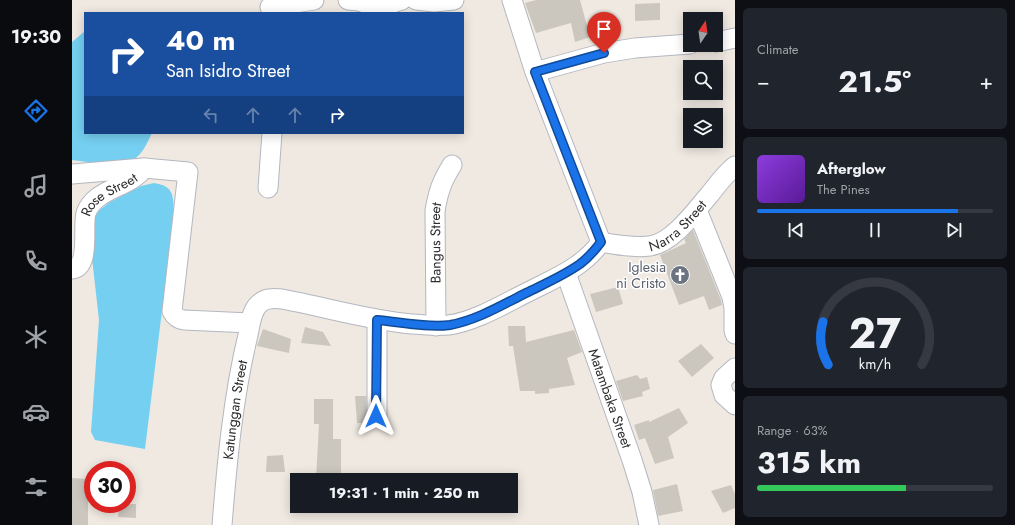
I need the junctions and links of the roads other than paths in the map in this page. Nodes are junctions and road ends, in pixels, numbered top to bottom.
1 (314, 0) edge
2 (348, 0) edge
3 (416, 0) edge
4 (454, 0) edge
5 (512, 0) edge
6 (270, 7) edge
7 (392, 7) edge
8 (735, 38) edge
9 (723, 41) edge
10 (683, 45) edge
11 (535, 72) junction
12 (272, 134) edge
13 (452, 165) dead end
14 (735, 166) edge
15 (144, 168) junction
16 (72, 174) edge
17 (268, 188) dead end
18 (697, 210) junction
19 (601, 242) junction
20 (72, 269) edge
21 (566, 273) junction
22 (377, 320) junction
23 (250, 323) junction
24 (436, 326) junction
25 (735, 334) edge
26 (735, 368) edge
27 (735, 405) edge
28 (376, 416) dead end
29 (222, 525) edge
30 (649, 525) edge

1 - 6 street
2 - 7 street
3 - 4 street
5 - 11 street
8 - 9 street
10 - 11 street
11 - 19 street
12 - 17 street
13 - 24 street, Bangus Street
14 - 18 street, Narra Street
15 - 16 street
15 - 20 street, Rose Street
15 - 23 street
18 - 19 street, Narra Street
18 - 25 street
19 - 21 street
21 - 24 street
21 - 30 street, Matambaka Street
22 - 23 street, Katunggan Street
22 - 24 street
22 - 28 street
23 - 29 street, Katunggan Street
26 - 27 street

